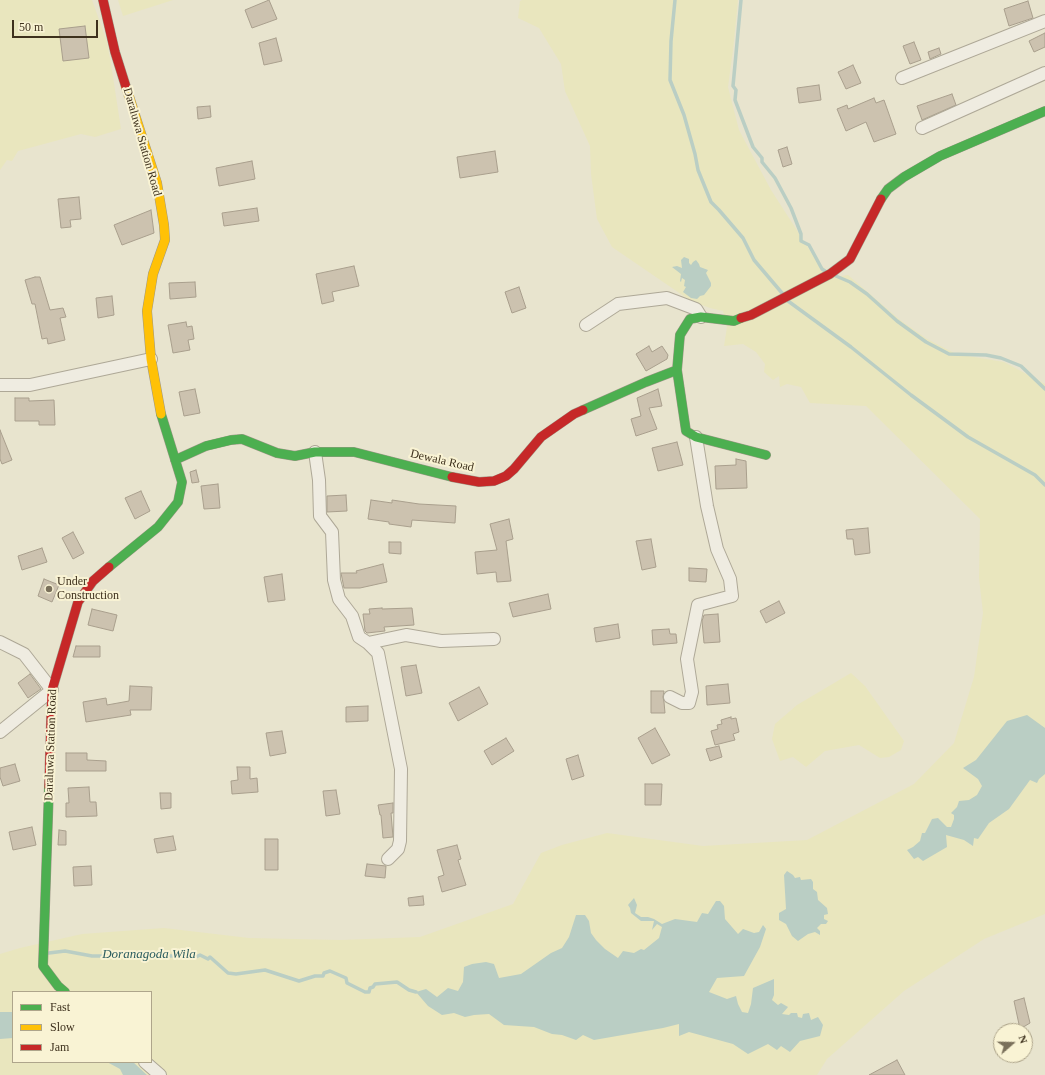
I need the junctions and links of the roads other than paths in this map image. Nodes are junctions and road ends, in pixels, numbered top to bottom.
1 (103, 0) edge
2 (1045, 21) edge
3 (1045, 73) edge
4 (902, 78) dead end
5 (1045, 111) edge
6 (922, 128) dead end
7 (701, 317) junction
8 (586, 325) dead end
9 (150, 360) junction
10 (677, 370) junction
11 (0, 385) edge
12 (696, 437) junction
13 (315, 452) junction
14 (766, 455) dead end
15 (175, 460) junction
16 (494, 639) dead end
17 (0, 642) edge
18 (368, 643) junction
19 (52, 690) junction
20 (670, 697) dead end
21 (0, 732) edge
22 (388, 859) dead end
23 (64, 991) edge
24 (146, 1063) edge
25 (160, 1075) edge

1 - 9 street, Daraluwa Station Road
2 - 4 street
3 - 6 street
5 - 7 street
7 - 8 street
7 - 10 street
9 - 11 street
9 - 15 street, Daraluwa Station Road
10 - 12 street
10 - 13 street, Dewala Road
12 - 14 street
12 - 20 street
13 - 15 street, Dewala Road
13 - 18 street
15 - 19 street, Daraluwa Station Road
16 - 18 street
17 - 19 street
18 - 22 street
19 - 21 street
19 - 23 street, Daraluwa Station Road
24 - 25 street

